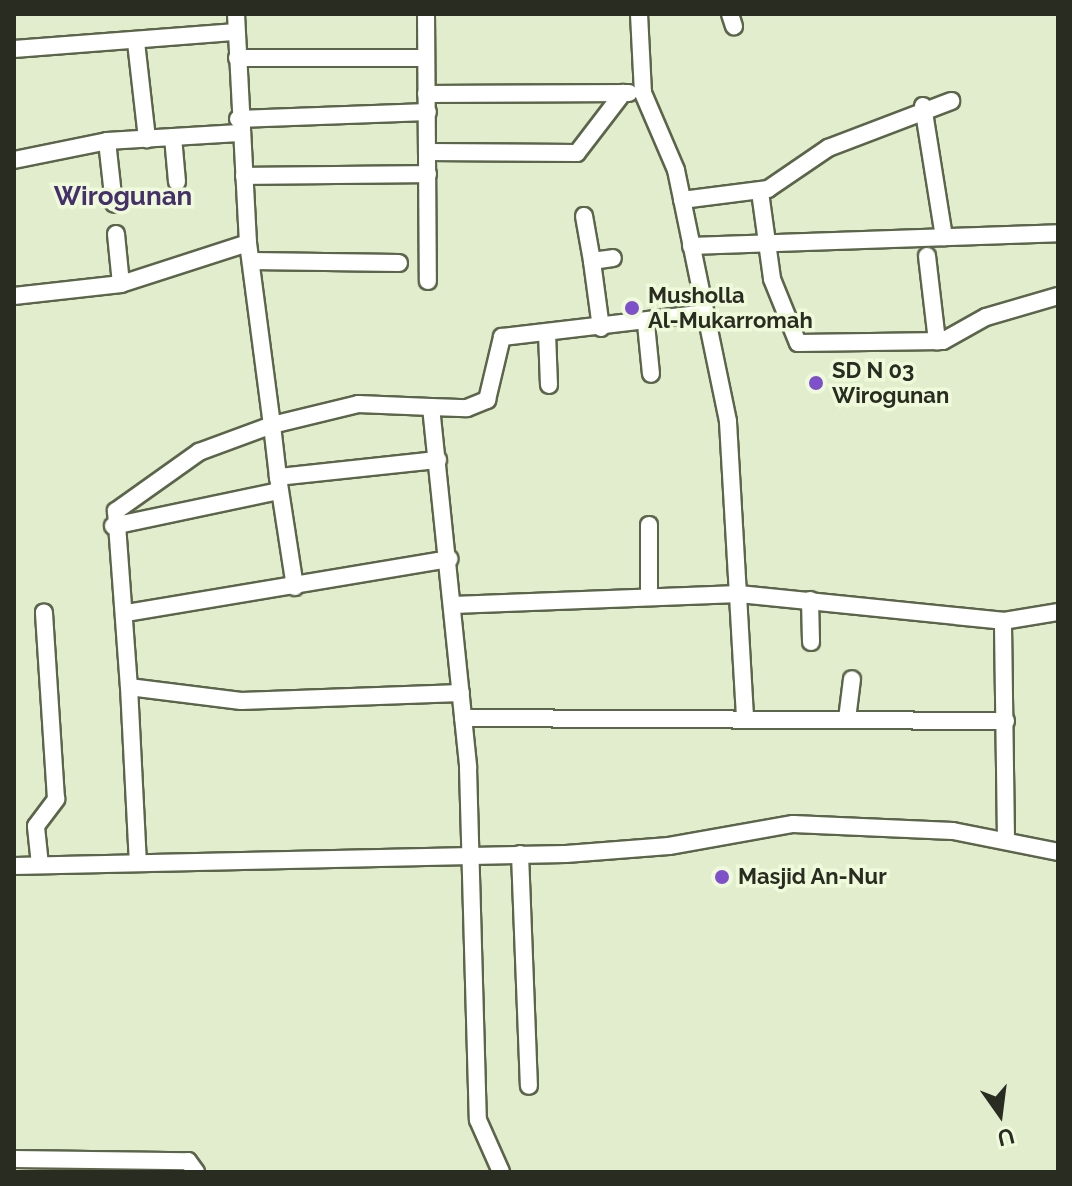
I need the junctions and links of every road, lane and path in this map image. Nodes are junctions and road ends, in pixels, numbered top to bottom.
1 (236, 14) edge
2 (426, 14) edge
3 (639, 14) edge
4 (236, 32) junction
5 (136, 42) junction
6 (14, 49) edge
7 (237, 58) junction
8 (426, 58) junction
9 (623, 93) junction
10 (643, 93) junction
11 (426, 94) junction
12 (951, 101) dead end
13 (923, 106) junction
14 (428, 112) junction
15 (238, 126) junction
16 (173, 137) junction
17 (147, 139) junction
18 (107, 141) junction
19 (428, 152) junction
20 (14, 160) edge
21 (428, 174) junction
22 (244, 176) junction
23 (177, 182) dead end
24 (760, 192) junction
25 (682, 200) junction
26 (114, 204) dead end
27 (584, 216) dead end
28 (1058, 233) edge
29 (116, 234) dead end
30 (944, 237) junction
31 (248, 243) junction
32 (765, 243) junction
33 (691, 246) junction
34 (927, 256) dead end
35 (613, 258) dead end
36 (251, 261) junction
37 (592, 261) junction
38 (399, 263) dead end
39 (428, 281) dead end
40 (121, 284) junction
41 (14, 296) edge
42 (1058, 296) edge
43 (706, 313) junction
44 (646, 324) junction
45 (601, 328) junction
46 (547, 333) junction
47 (937, 341) junction
48 (651, 374) dead end
49 (549, 385) dead end
50 (431, 407) junction
51 (271, 414) junction
52 (438, 460) junction
53 (278, 484) junction
54 (649, 525) dead end
55 (113, 526) junction
56 (450, 559) junction
57 (295, 587) junction
58 (739, 594) junction
59 (649, 596) junction
60 (810, 600) junction
61 (453, 605) junction
62 (44, 612) dead end
63 (1058, 612) edge
64 (126, 613) junction
65 (1003, 621) junction
66 (811, 642) dead end
67 (852, 679) dead end
68 (129, 687) junction
69 (461, 693) junction
70 (463, 718) junction
71 (745, 719) junction
72 (847, 719) junction
73 (1006, 721) junction
74 (1006, 840) junction
75 (473, 851) junction
76 (1058, 852) edge
77 (520, 854) junction
78 (138, 862) junction
79 (40, 865) junction
80 (14, 866) edge
81 (529, 1086) dead end
82 (14, 1159) edge
83 (196, 1172) edge
84 (501, 1172) edge

1 - 4 street
2 - 8 street
3 - 10 street
4 - 5 street
4 - 7 street
5 - 6 street
5 - 17 street
7 - 8 street
7 - 15 street
8 - 11 street
9 - 10 street
9 - 11 street
9 - 19 street
10 - 25 street
11 - 14 street
12 - 13 street
13 - 24 street
13 - 30 street
14 - 15 street
14 - 19 street
15 - 16 street
15 - 22 street
16 - 17 street
16 - 23 street
17 - 18 street
18 - 20 street
18 - 26 street
19 - 21 street
21 - 22 street
21 - 39 street
22 - 31 street
24 - 25 street
24 - 32 street
25 - 33 street
27 - 37 street
28 - 30 street
29 - 40 street
30 - 32 street
31 - 36 street
31 - 40 street
32 - 33 street
32 - 47 street
33 - 43 street
34 - 47 street
35 - 37 street
36 - 38 street
36 - 51 street
37 - 45 street
40 - 41 street
42 - 47 street
43 - 44 street
43 - 58 street
44 - 45 street
44 - 48 street
45 - 46 street
46 - 49 street
46 - 50 street
50 - 51 street
50 - 52 street
51 - 53 street
51 - 55 street
52 - 53 street
52 - 56 street
53 - 55 street
53 - 57 street
54 - 59 street
55 - 64 street
56 - 57 street
56 - 61 street
57 - 64 street
58 - 59 street
58 - 60 street
58 - 71 street
59 - 61 street
60 - 65 street
60 - 66 street
61 - 69 street
62 - 79 street
63 - 65 street
64 - 68 street
65 - 73 street
67 - 72 street
68 - 69 street
68 - 78 street
69 - 70 street
70 - 71 street
70 - 75 street
71 - 72 street
72 - 73 street
73 - 74 street
74 - 76 street
74 - 77 street
75 - 77 street
75 - 78 street
75 - 84 street
77 - 81 street
78 - 79 street
79 - 80 street
82 - 83 street

